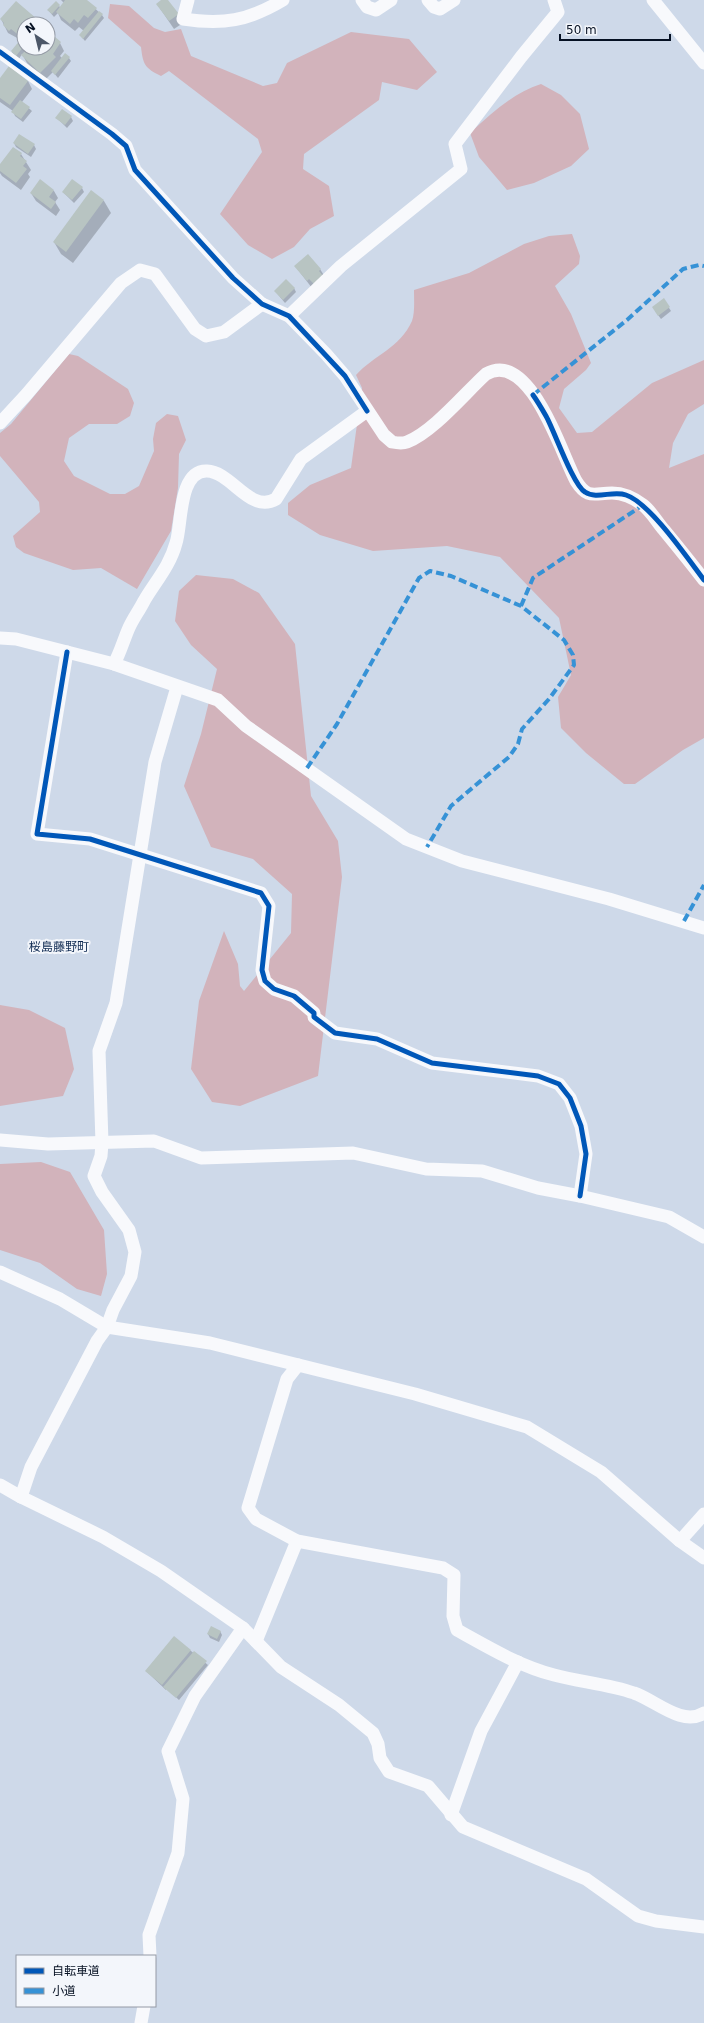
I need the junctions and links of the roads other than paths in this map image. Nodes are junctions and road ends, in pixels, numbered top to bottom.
1 (188, 0) edge
2 (283, 0) edge
3 (362, 0) edge
4 (391, 0) edge
5 (428, 0) edge
6 (454, 0) edge
7 (554, 0) edge
8 (653, 0) edge
9 (0, 52) edge
10 (704, 63) edge
11 (262, 304) junction
12 (289, 316) junction
13 (367, 411) junction
14 (0, 423) edge
15 (704, 580) edge
16 (0, 638) edge
17 (67, 652) junction
18 (114, 664) junction
19 (178, 688) junction
20 (140, 856) junction
21 (704, 928) edge
22 (0, 1140) edge
23 (102, 1143) junction
24 (580, 1196) junction
25 (704, 1237) edge
26 (0, 1272) edge
27 (107, 1327) junction
28 (298, 1365) junction
29 (0, 1485) edge
30 (21, 1498) junction
31 (704, 1514) edge
32 (297, 1541) junction
33 (680, 1541) junction
34 (704, 1558) edge
35 (243, 1628) junction
36 (256, 1641) junction
37 (518, 1662) junction
38 (704, 1713) edge
39 (451, 1815) junction
40 (704, 1927) edge
41 (150, 1955) edge
42 (144, 2007) edge
43 (141, 2023) edge

1 - 2 street
3 - 4 street
5 - 6 street
7 - 12 street
8 - 10 street
9 - 11 street
11 - 12 street
11 - 14 street
12 - 13 street
13 - 15 street
13 - 18 street
16 - 17 street
17 - 18 street
17 - 20 street
18 - 19 street
19 - 20 street
19 - 21 street
20 - 23 street
20 - 24 street
22 - 23 street
23 - 24 street
23 - 27 street
24 - 25 street
26 - 27 street
27 - 28 street
27 - 30 street
28 - 32 street
28 - 33 street
29 - 30 street
30 - 35 street
31 - 33 street
32 - 36 street
32 - 37 street
33 - 34 street
35 - 36 street
35 - 41 street
36 - 39 street
37 - 38 street
37 - 39 street
39 - 40 street
42 - 43 street

